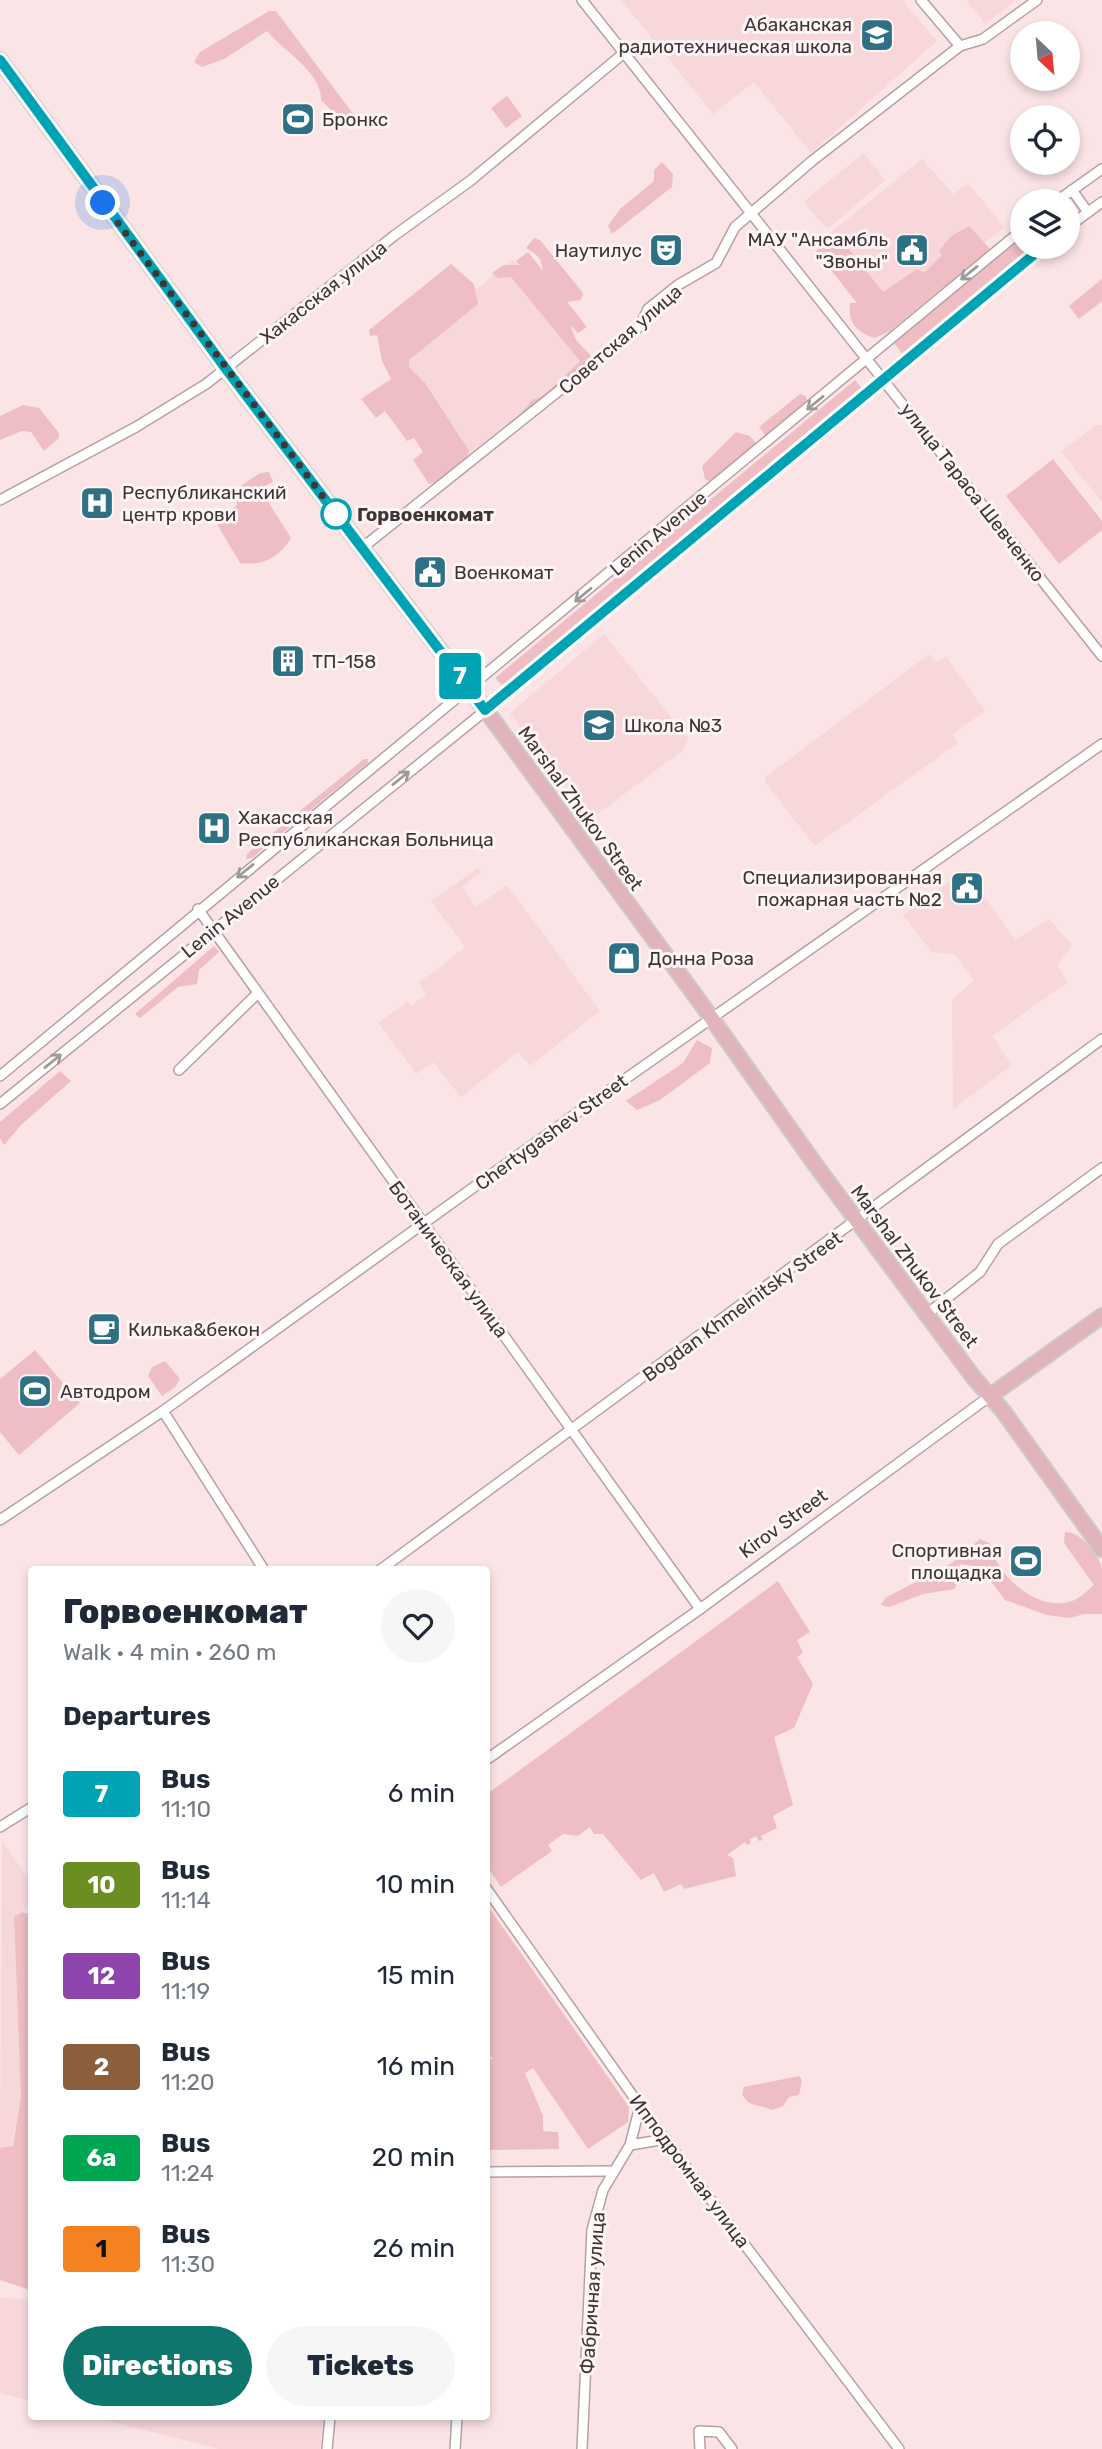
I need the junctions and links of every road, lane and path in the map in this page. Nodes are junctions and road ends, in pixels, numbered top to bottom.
1 (582, 0) edge
2 (921, 0) edge
3 (1037, 0) edge
4 (960, 46) junction
5 (624, 53) junction
6 (0, 60) edge
7 (1102, 169) edge
8 (1073, 189) edge
9 (1080, 201) edge
10 (1102, 202) edge
11 (1087, 211) junction
12 (752, 214) junction
13 (1080, 217) edge
14 (1010, 240) edge
15 (1029, 259) edge
16 (866, 357) junction
17 (226, 369) junction
18 (883, 379) junction
19 (0, 500) edge
20 (362, 548) junction
21 (1102, 656) edge
22 (470, 689) junction
23 (485, 710) junction
24 (1102, 744) edge
25 (198, 909) junction
26 (213, 929) junction
27 (257, 994) junction
28 (712, 1018) junction
29 (1102, 1039) edge
30 (179, 1070) dead end
31 (0, 1076) edge
32 (0, 1104) edge
33 (1102, 1168) edge
34 (858, 1220) junction
35 (424, 1224) junction
36 (927, 1314) junction
37 (1102, 1316) edge
38 (990, 1396) junction
39 (163, 1411) junction
40 (572, 1431) junction
41 (0, 1520) edge
42 (1102, 1549) edge
43 (261, 1566) edge
44 (386, 1566) edge
45 (700, 1609) junction
46 (490, 1757) edge
47 (28, 1810) edge
48 (0, 1827) edge
49 (490, 1894) edge
50 (640, 2106) junction
51 (666, 2139) junction
52 (630, 2145) junction
53 (613, 2171) junction
54 (490, 2172) edge
55 (330, 2420) edge
56 (457, 2420) edge
57 (327, 2449) edge
58 (455, 2449) edge
59 (582, 2449) edge
60 (700, 2449) edge
61 (732, 2449) edge
62 (899, 2449) edge

1 - 5 street, улица Тараса Шевченко
2 - 4 street
3 - 4 street, Советская улица
4 - 12 street, Советская улица
5 - 12 street, улица Тараса Шевченко
5 - 17 street, Хакасская улица
6 - 17 main road, Marshal Zhukov Street
7 - 8 street
9 - 11 street
10 - 11 street
11 - 13 street
12 - 16 street, улица Тараса Шевченко
12 - 20 street, Советская улица
14 -> 16 street, Lenin Avenue
15 - 18 street, Lenin Avenue
16 - 18 street, улица Тараса Шевченко
16 -> 22 street, Lenin Avenue
17 - 19 street, Хакасская улица
17 - 20 main road, Marshal Zhukov Street
18 - 21 street, улица Тараса Шевченко
18 - 23 street, Lenin Avenue
20 - 22 main road, Marshal Zhukov Street
22 - 23 main road, Marshal Zhukov Street
22 -> 25 street, Lenin Avenue
26 -> 23 street, Lenin Avenue
23 - 28 main road, Marshal Zhukov Street
24 - 28 street, Chertygashev Street
25 - 26 street, Ботаническая улица
25 - 31 street, Lenin Avenue
26 - 27 street, Ботаническая улица
32 -> 26 street, Lenin Avenue
27 - 30 street
27 - 35 street, Ботаническая улица
28 - 34 main road, Marshal Zhukov Street
28 - 35 street, Chertygashev Street
29 - 34 street, Bogdan Khmelnitsky Street
33 - 36 street
34 - 36 main road, Marshal Zhukov Street
34 - 40 street, Bogdan Khmelnitsky Street
35 - 39 street, Chertygashev Street
35 - 40 street, Ботаническая улица
36 - 38 main road, Marshal Zhukov Street
37 - 38 main road, Kirov Street
38 - 42 main road, Marshal Zhukov Street
38 - 45 street, Kirov Street
39 - 41 street, Chertygashev Street
39 - 43 street
40 - 44 street, Bogdan Khmelnitsky Street
40 - 45 street, Ботаническая улица
45 - 46 street, Kirov Street
47 - 48 street
49 - 50 street, Ипподромная улица
50 - 51 street, Ипподромная улица
50 - 52 street, Фабричная улица
51 - 52 street
51 - 62 street, Ипподромная улица
52 - 53 street, Фабричная улица
53 - 54 street
53 - 59 street, Фабричная улица
55 - 57 street
56 - 58 street
60 - 61 street

